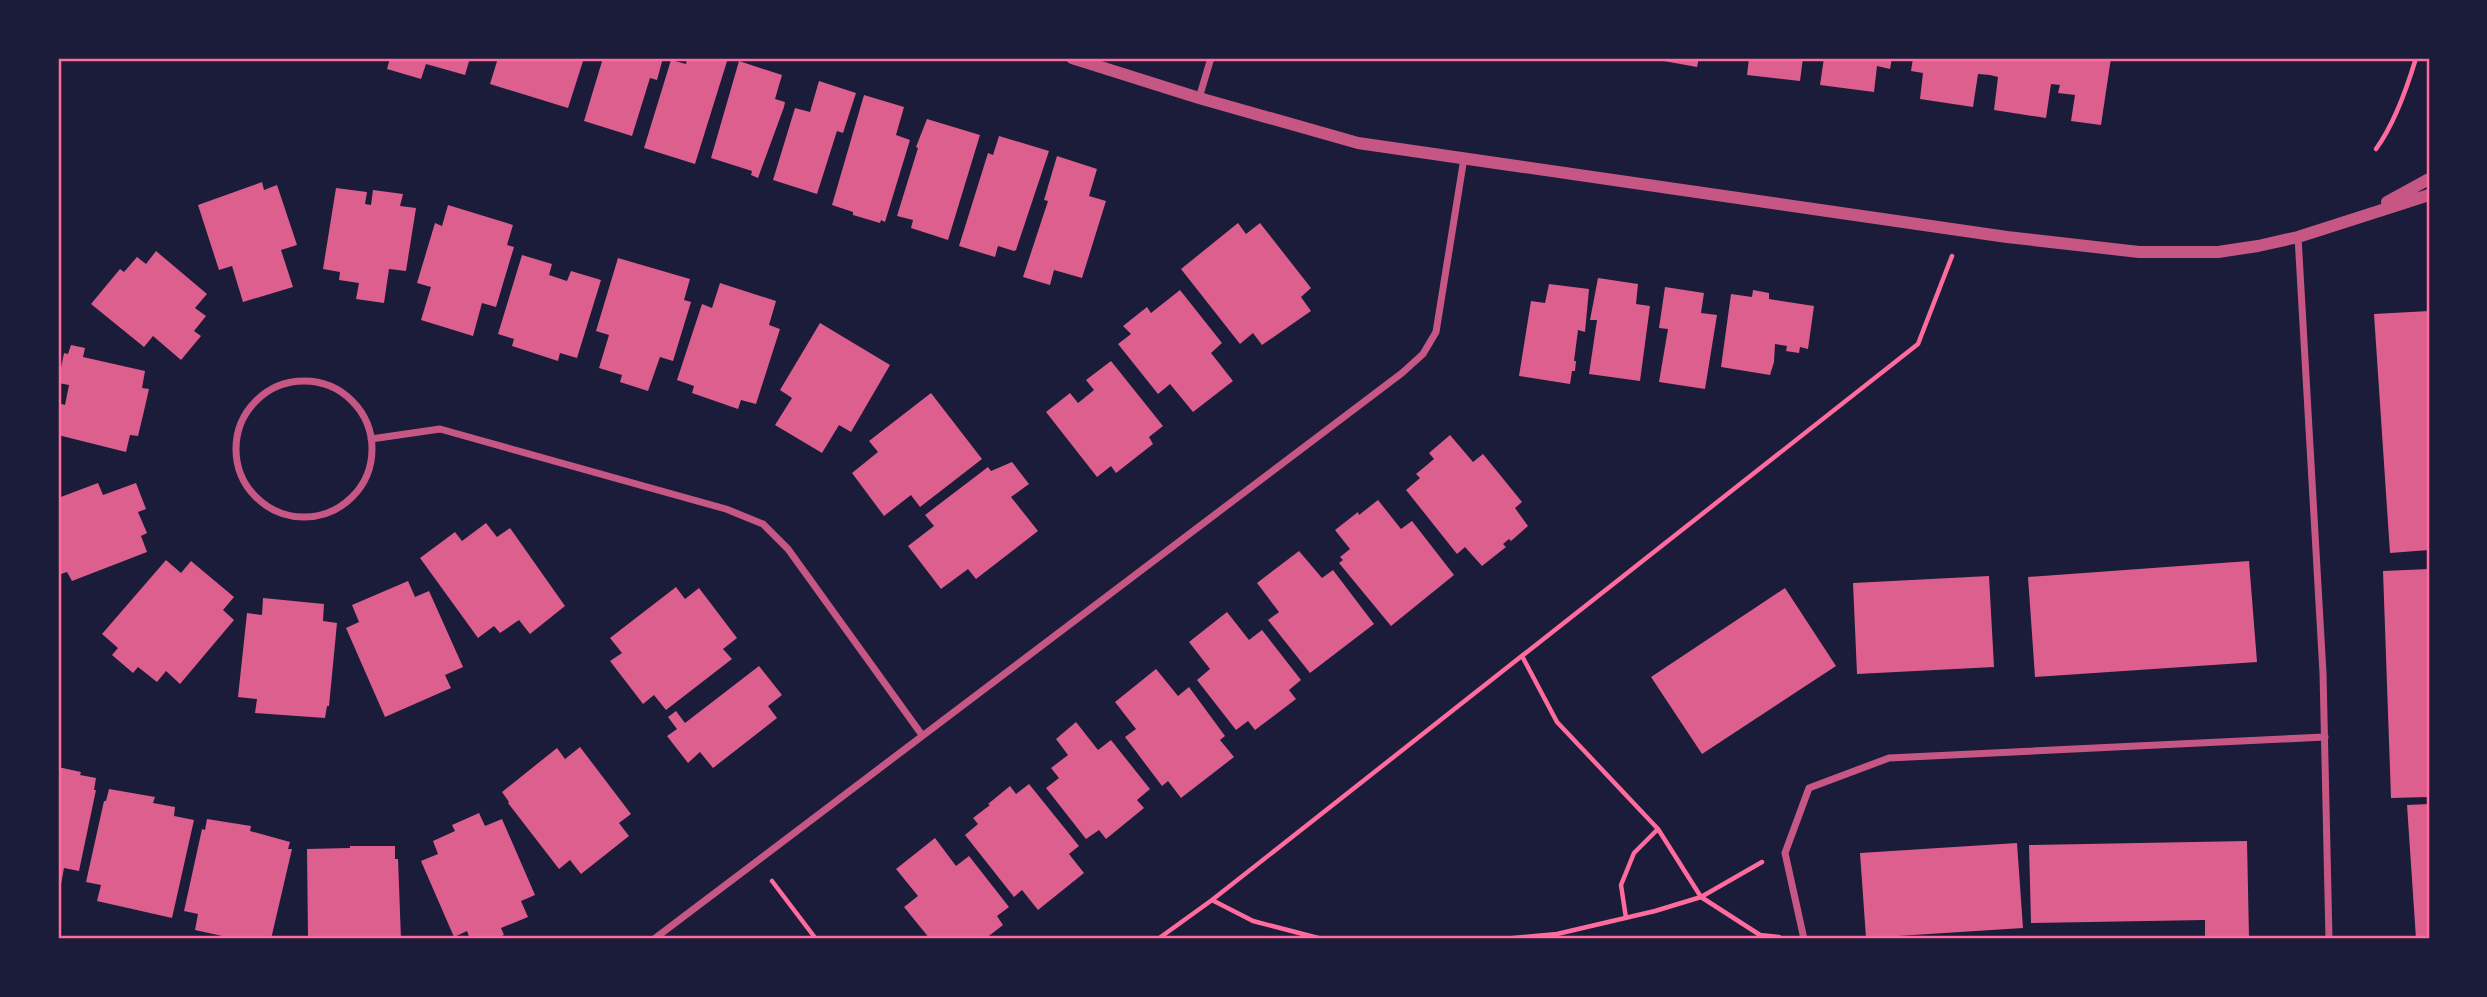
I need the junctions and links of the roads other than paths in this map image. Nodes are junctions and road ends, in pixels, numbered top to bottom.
1 (1072, 58) edge
2 (1211, 58) edge
3 (1199, 98) junction
4 (1464, 158) junction
5 (2429, 179) edge
6 (2429, 195) edge
7 (2362, 216) junction
8 (2298, 237) junction
9 (371, 439) junction
10 (922, 735) junction
11 (2325, 737) junction
12 (654, 939) edge
13 (1804, 939) edge
14 (2329, 939) edge

1 - 3 street
2 - 3 street
3 - 4 street
4 - 8 street
4 - 10 street
5 - 7 street
6 - 7 street
7 - 8 street
8 - 11 street
9 - 9 street
9 - 10 street
10 - 12 street
11 - 13 street
11 - 14 street

